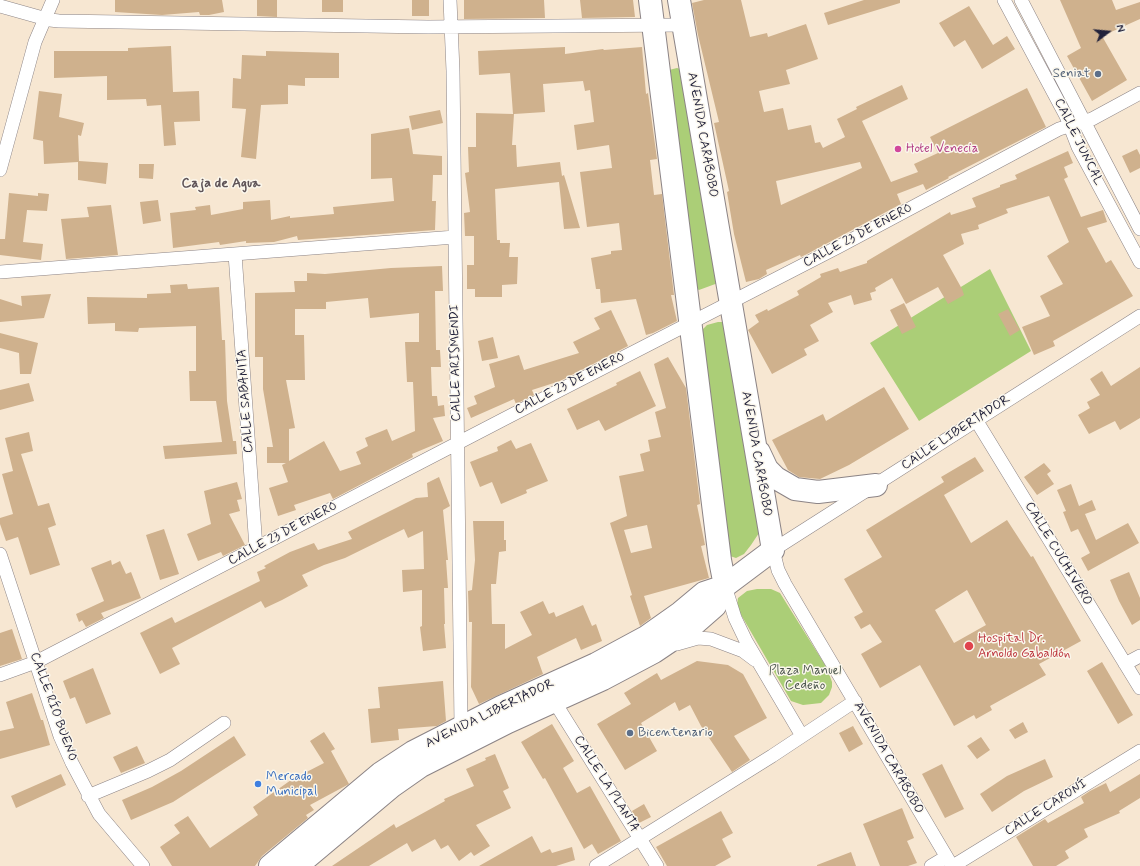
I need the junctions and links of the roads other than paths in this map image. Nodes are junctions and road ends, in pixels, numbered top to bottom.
1 (53, 0) edge
2 (450, 0) edge
3 (650, 0) edge
4 (679, 0) edge
5 (1004, 0) edge
6 (1021, 0) edge
7 (0, 6) edge
8 (44, 18) junction
9 (654, 25) junction
10 (683, 25) junction
11 (451, 27) junction
12 (1140, 94) edge
13 (1084, 122) junction
14 (1070, 126) junction
15 (0, 170) edge
16 (1140, 229) edge
17 (455, 237) junction
18 (235, 254) junction
19 (1140, 262) edge
20 (0, 272) edge
21 (731, 302) junction
22 (1140, 316) edge
23 (690, 323) junction
24 (976, 420) junction
25 (457, 443) junction
26 (755, 444) junction
27 (876, 485) junction
28 (256, 548) junction
29 (773, 550) junction
30 (0, 554) edge
31 (725, 586) junction
32 (654, 652) junction
33 (1140, 656) edge
34 (36, 662) junction
35 (758, 662) junction
36 (1125, 664) junction
37 (0, 674) edge
38 (1140, 688) edge
39 (554, 701) junction
40 (855, 701) junction
41 (224, 724) dead end
42 (461, 726) junction
43 (802, 736) junction
44 (1140, 751) edge
45 (88, 796) junction
46 (640, 839) junction
47 (950, 863) edge
48 (143, 866) edge
49 (270, 866) edge
50 (297, 866) edge
51 (596, 866) edge
52 (657, 866) edge
53 (931, 866) edge

1 - 8 street
2 - 11 street, CALLE ARISMENDI
3 - 9 highway
4 - 10 highway, AVENIDA CARABOBO
5 - 14 street, CALLE JUNCAL
6 - 13 street, CALLE JUNCAL
7 - 8 street
8 - 11 street
8 - 15 street
9 - 10 street
9 - 11 street
9 - 23 highway
10 - 21 highway, AVENIDA CARABOBO
11 - 17 street, CALLE ARISMENDI
12 - 13 street, CALLE 23 DE ENERO
13 - 14 street, CALLE 23 DE ENERO
13 - 16 street, CALLE JUNCAL
14 - 19 street, CALLE JUNCAL
14 - 21 street, CALLE 23 DE ENERO
17 - 18 street
17 - 25 street, CALLE ARISMENDI
18 - 20 street
18 - 28 street, CALLE SABANITA
21 - 23 street, CALLE 23 DE ENERO
21 - 26 highway, AVENIDA CARABOBO
22 - 24 street, CALLE LIBERTADOR
23 - 25 street, CALLE 23 DE ENERO
23 - 31 highway
24 - 27 street, CALLE LIBERTADOR
24 - 36 street, CALLE CUCHIVERO
25 - 28 street, CALLE 23 DE ENERO
25 - 42 street, CALLE ARISMENDI
26 - 27 highway
26 - 29 highway, AVENIDA CARABOBO
27 - 29 street, CALLE LIBERTADOR
28 - 34 street, CALLE 23 DE ENERO
29 - 31 highway, AVENIDA LIBERTADOR
29 - 40 street, AVENIDA CARABOBO
30 - 34 street, CALLE RÍO BUENO
31 - 32 highway, AVENIDA LIBERTADOR
31 - 35 street
31 - 42 highway, AVENIDA LIBERTADOR
32 - 35 street
32 - 39 highway, AVENIDA LIBERTADOR
33 - 36 street
34 - 37 street, CALLE 23 DE ENERO
34 - 45 street, CALLE RÍO BUENO
35 - 43 street
36 - 38 street, CALLE CUCHIVERO
39 - 46 street, CALLE LA PLANTA
39 - 50 highway, AVENIDA LIBERTADOR
40 - 43 street
40 - 47 street, AVENIDA CARABOBO
41 - 45 street
42 - 49 highway, AVENIDA LIBERTADOR
43 - 46 street
44 - 47 street, CALLE CARONÍ
45 - 48 street, CALLE RÍO BUENO
46 - 51 street
46 - 52 street, CALLE LA PLANTA
47 - 53 street, CALLE CARONÍ

